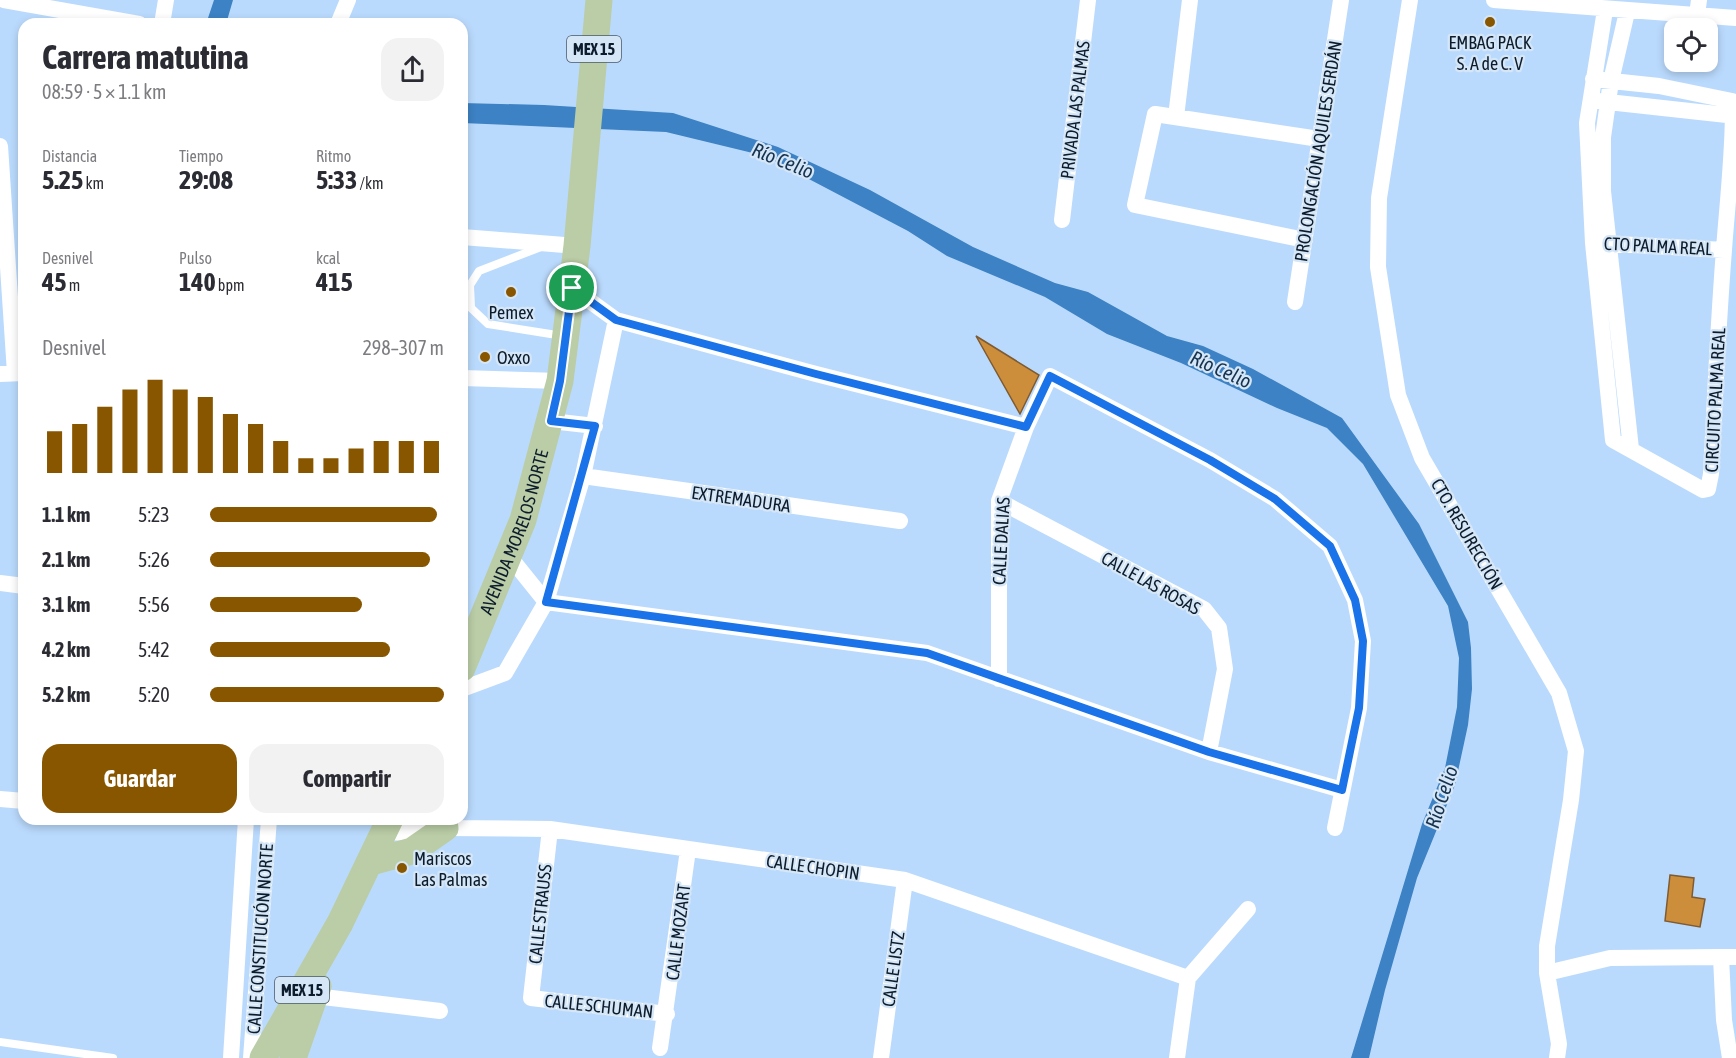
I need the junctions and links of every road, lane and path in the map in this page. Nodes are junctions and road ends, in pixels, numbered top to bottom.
1 (4, 0) edge
2 (166, 0) edge
3 (348, 0) edge
4 (599, 0) edge
5 (1088, 0) edge
6 (1190, 0) edge
7 (1341, 0) edge
8 (1410, 0) edge
9 (1494, 0) edge
10 (1698, 8) edge
11 (1605, 10) junction
12 (1627, 12) junction
13 (105, 18) edge
14 (163, 18) edge
15 (340, 18) edge
16 (1736, 18) edge
17 (1593, 79) junction
18 (1611, 81) junction
19 (1590, 99) junction
20 (1608, 102) junction
21 (1736, 116) edge
22 (1176, 117) junction
23 (1319, 139) junction
24 (0, 146) edge
25 (1062, 220) dead end
26 (468, 237) edge
27 (1305, 240) junction
28 (1600, 243) junction
29 (547, 244) junction
30 (578, 246) junction
31 (1724, 250) junction
32 (572, 288) junction
33 (1295, 302) dead end
34 (616, 320) junction
35 (566, 336) junction
36 (13, 373) edge
37 (468, 378) edge
38 (560, 381) junction
39 (551, 421) junction
40 (595, 426) junction
41 (1026, 427) junction
42 (583, 476) junction
43 (999, 501) junction
44 (900, 521) dead end
45 (509, 556) junction
46 (0, 583) edge
47 (18, 585) edge
48 (546, 602) junction
49 (468, 654) edge
50 (999, 679) junction
51 (468, 686) edge
52 (1209, 752) junction
53 (1342, 790) junction
54 (0, 799) edge
55 (18, 800) edge
56 (468, 824) edge
57 (246, 825) edge
58 (269, 825) edge
59 (386, 825) edge
60 (431, 825) edge
61 (435, 825) edge
62 (1335, 828) dead end
63 (550, 829) junction
64 (688, 850) junction
65 (371, 862) junction
66 (905, 880) junction
67 (1248, 909) dead end
68 (340, 922) junction
69 (1728, 957) edge
70 (1547, 973) junction
71 (1188, 978) junction
72 (315, 996) junction
73 (531, 998) joint
74 (440, 1011) dead end
75 (667, 1014) junction
76 (0, 1042) edge
77 (660, 1048) dead end
78 (256, 1056) edge
79 (112, 1058) edge
80 (231, 1058) edge
81 (236, 1058) edge
82 (294, 1058) edge
83 (880, 1058) edge
84 (1178, 1058) edge
85 (1557, 1058) edge
86 (1730, 1058) edge

1 - 13 street
2 - 14 street
3 - 15 street
4 - 30 main road, AVENIDA MORELOS NORTE / MEX 15
5 - 25 street, PRIVADA LAS PALMAS
6 - 22 street
7 - 23 street, PROLONGACIÓN AQUILES SERDÁN
8 - 70 street, CTO. RESURECCIÓN
9 - 11 street
10 - 12 street
10 - 16 street
11 - 12 street
11 - 17 street, CIRCUITO PALMA REAL
12 - 18 street, CIRCUITO PALMA REAL
17 - 18 street
17 - 19 street, CIRCUITO PALMA REAL
18 - 20 street, CIRCUITO PALMA REAL
18 - 21 street
19 - 20 street
19 - 28 street, CIRCUITO PALMA REAL
20 - 21 street
20 - 28 street, CIRCUITO PALMA REAL
21 - 31 street, CIRCUITO PALMA REAL
22 - 23 street
22 - 27 street
23 - 27 street, PROLONGACIÓN AQUILES SERDÁN
24 - 36 street
26 - 29 street
27 - 33 street, PROLONGACIÓN AQUILES SERDÁN
28 - 31 street, CTO PALMA REAL
28 - 31 street, CIRCUITO PALMA REAL
29 - 30 street
29 - 35 lane
30 - 32 main road, AVENIDA MORELOS NORTE / MEX 15
32 - 34 street
32 - 35 main road, AVENIDA MORELOS NORTE / MEX 15
34 - 40 street
34 - 41 street
35 - 38 main road, AVENIDA MORELOS NORTE / MEX 15
37 - 38 street
38 - 39 main road, AVENIDA MORELOS NORTE / MEX 15
39 - 40 street
39 - 45 main road, AVENIDA MORELOS NORTE / MEX 15
40 - 42 street
41 - 43 street, CALLE DALIAS
41 - 53 street, CALLE DALIAS
42 - 44 street, EXTREMADURA
42 - 48 street
43 - 50 street, CALLE DALIAS
43 - 52 street, CALLE LAS ROSAS
45 - 48 street
45 - 49 main road, AVENIDA MORELOS NORTE / MEX 15
46 - 47 street
48 - 50 street
48 - 51 street
50 - 52 street
52 - 53 street
53 - 62 street
54 - 55 street
56 - 63 street, CALLE CHOPIN
57 - 80 street, CALLE CONSTITUCIÓN NORTE
58 - 78 street, CALLE CONSTITUCIÓN NORTE
59 - 60 street, CALLE CHOPIN
59 - 65 main road, MEX 15
61 - 65 main road
63 - 64 street, CALLE CHOPIN
63 - 73 street, CALLE STRAUSS
64 - 66 street, CALLE CHOPIN
64 - 75 street, CALLE MOZART
65 - 68 main road, MEX 15
66 - 71 street, CALLE CHOPIN
66 - 83 street, CALLE LISTZ
67 - 71 street
68 - 72 main road, MEX 15
68 - 78 main road, MEX 15
69 - 70 street
69 - 86 street
70 - 85 street, CTO. RESURECCIÓN
71 - 84 street
72 - 74 street
72 - 82 main road, MEX 15
73 - 75 street, CALLE SCHUMAN
75 - 77 street, CALLE MOZART
76 - 79 lane
78 - 81 lane

